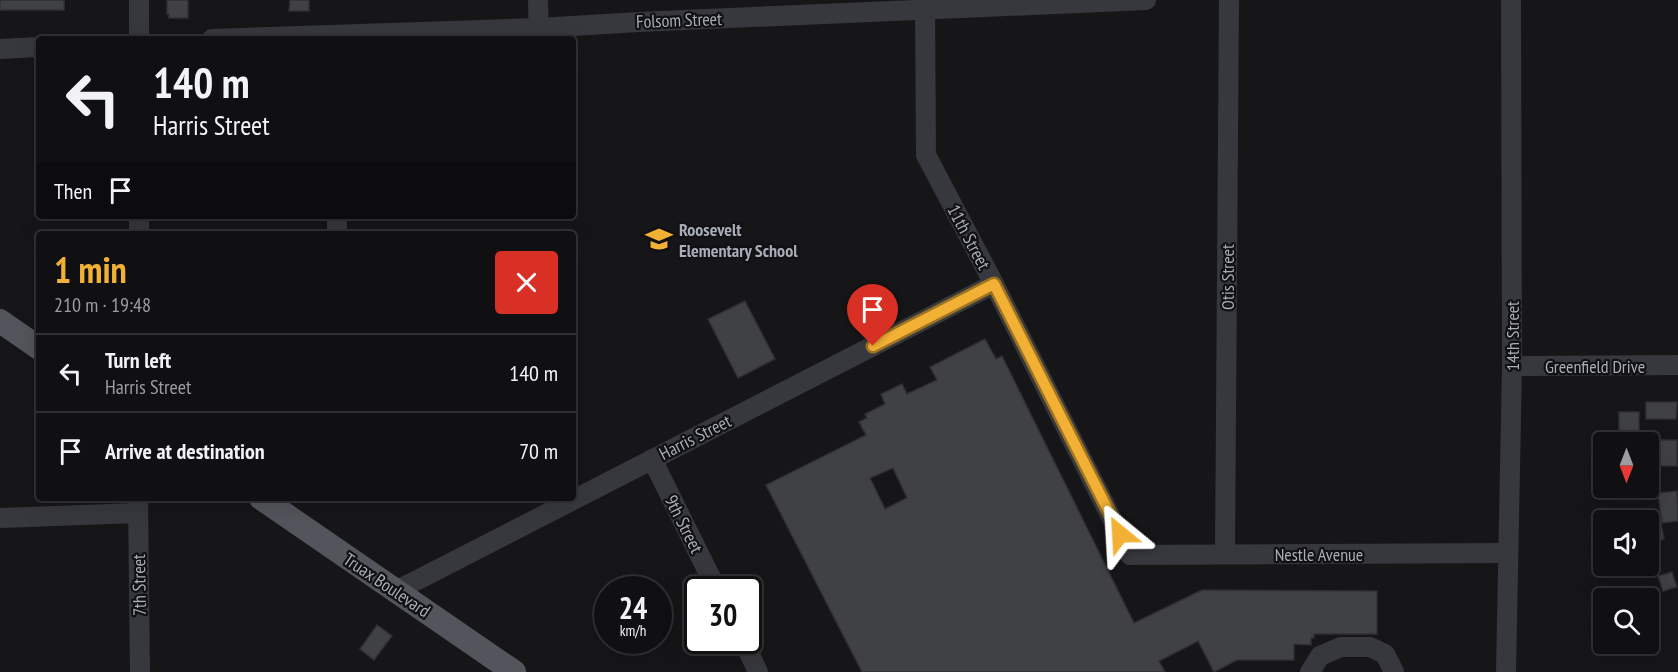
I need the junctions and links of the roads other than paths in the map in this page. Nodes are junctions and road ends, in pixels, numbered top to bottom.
1 (139, 0) edge
2 (538, 0) edge
3 (1146, 0) edge
4 (1229, 0) edge
5 (1511, 0) edge
6 (1122, 1) edge
7 (925, 5) edge
8 (539, 33) edge
9 (139, 36) edge
10 (389, 36) edge
11 (36, 47) edge
12 (0, 49) edge
13 (994, 284) junction
14 (0, 321) edge
15 (36, 346) edge
16 (1678, 365) edge
17 (1512, 366) junction
18 (652, 459) junction
19 (576, 498) edge
20 (265, 501) edge
21 (571, 501) edge
22 (138, 505) edge
23 (0, 518) edge
24 (1508, 553) junction
25 (1225, 554) junction
26 (1130, 555) joint
27 (710, 576) edge
28 (396, 591) junction
29 (750, 654) edge
30 (140, 672) edge
31 (514, 672) edge
32 (758, 672) edge
33 (1310, 672) edge
34 (1394, 672) edge
35 (1506, 672) edge

1 - 9 street
2 - 8 street
3 - 6 street, Folsom Street
4 - 25 street, Otis Street
5 - 17 street, 14th Street
6 - 7 street, Folsom Street
7 - 8 street, Folsom Street
7 - 13 street, 11th Street
8 - 10 street, Folsom Street
11 - 12 street
13 - 18 street, Harris Street
13 - 26 street, 11th Street
14 - 15 main road
16 - 17 street, Greenfield Drive
17 - 24 street, 14th Street
18 - 19 street, Harris Street
18 - 27 street, 9th Street
20 - 28 main road, Truax Boulevard
21 - 28 street, Harris Street
22 - 23 street
22 - 30 street, 7th Street
24 - 25 street, Nestle Avenue
24 - 35 street, 14th Street
25 - 26 street, Nestle Avenue
28 - 31 main road, Truax Boulevard
29 - 32 street
33 - 34 street

